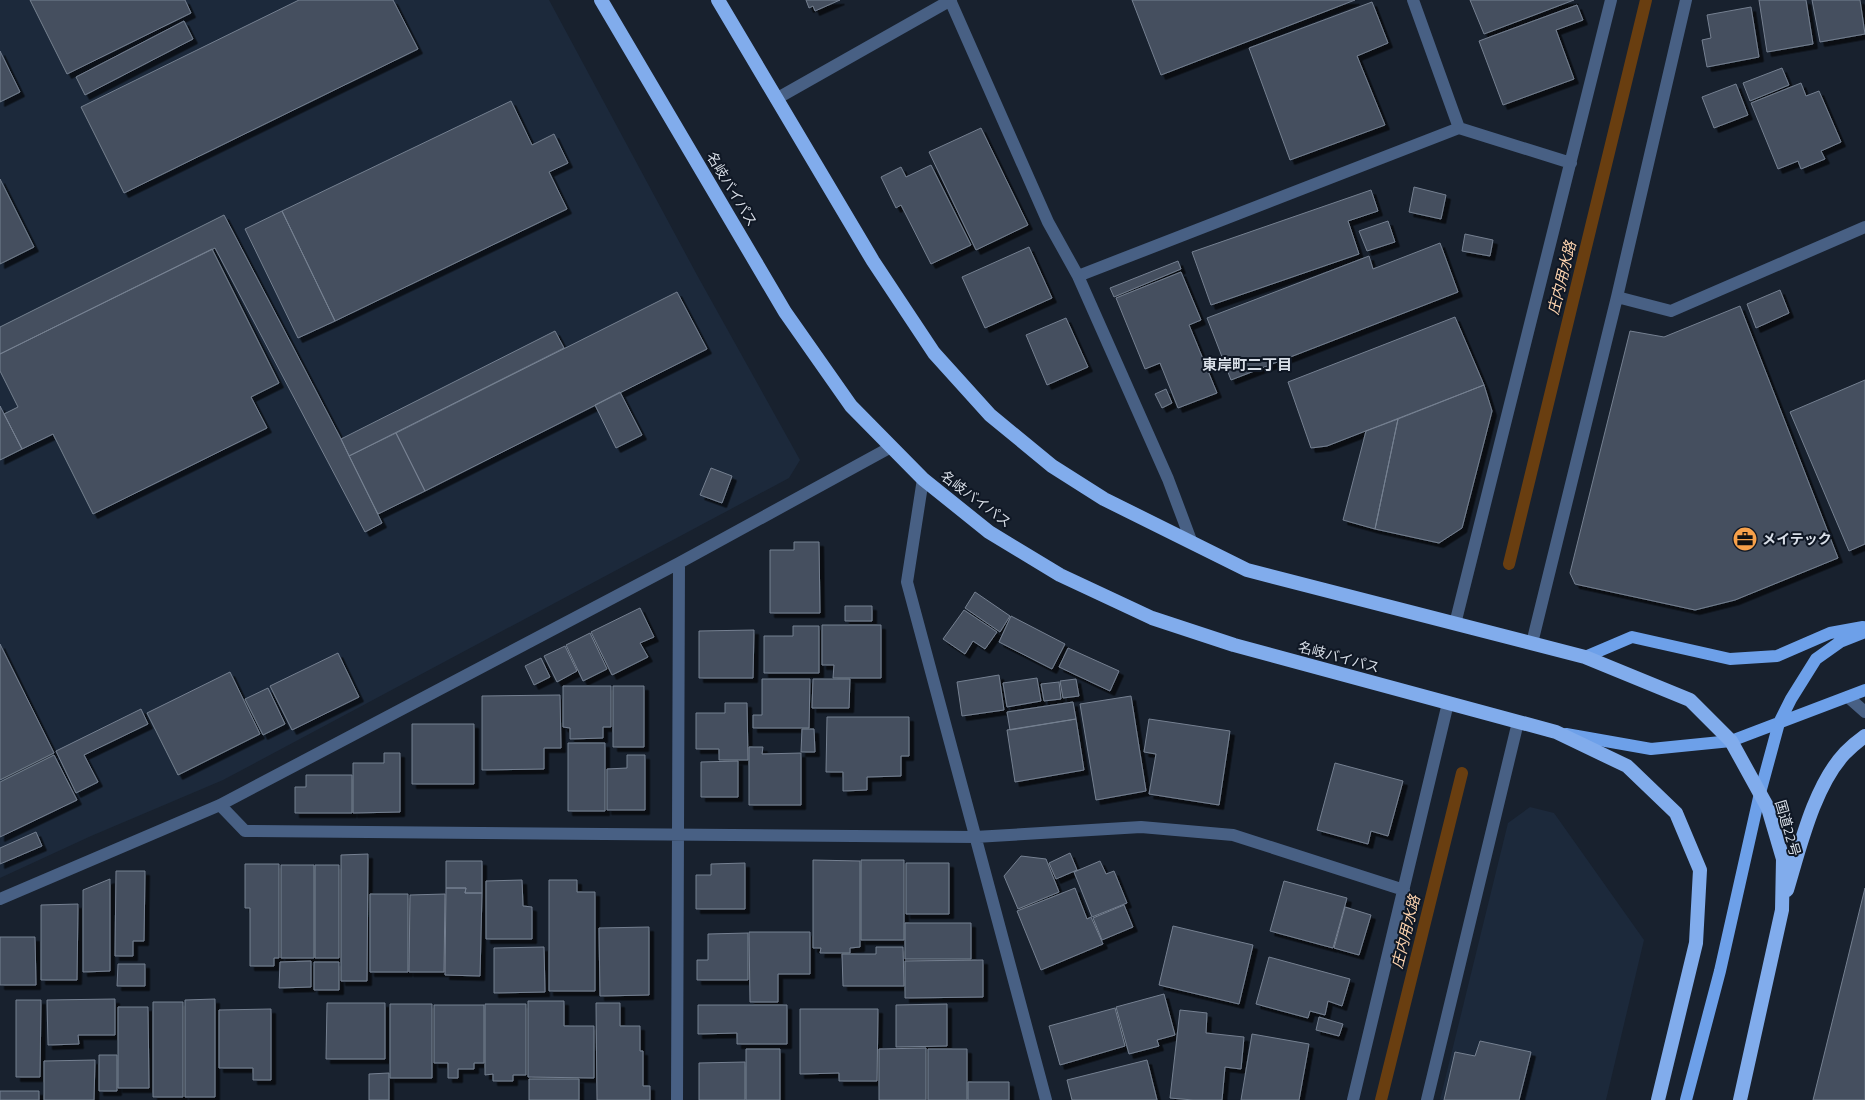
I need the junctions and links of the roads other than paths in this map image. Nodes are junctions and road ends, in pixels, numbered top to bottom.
1 (600, 0) edge
2 (718, 0) edge
3 (951, 0) edge
4 (1413, 0) edge
5 (1611, 0) edge
6 (1686, 0) edge
7 (776, 99) junction
8 (1458, 128) junction
9 (1571, 163) junction
10 (1865, 227) edge
11 (1078, 276) junction
12 (1617, 297) junction
13 (891, 447) junction
14 (923, 479) junction
15 (1192, 543) junction
16 (679, 563) junction
17 (1455, 624) junction
18 (1865, 626) edge
19 (1865, 632) edge
20 (1532, 643) junction
21 (1585, 657) junction
22 (1865, 690) edge
23 (1848, 697) junction
24 (1448, 703) junction
25 (1865, 712) edge
26 (1518, 722) junction
27 (1779, 723) junction
28 (1556, 732) junction
29 (1865, 736) edge
30 (1731, 741) junction
31 (1760, 793) junction
32 (220, 805) junction
33 (678, 835) junction
34 (975, 837) junction
35 (1404, 890) junction
36 (0, 899) edge
37 (1782, 910) junction
38 (677, 1100) edge
39 (1046, 1100) edge
40 (1353, 1100) edge
41 (1427, 1100) edge
42 (1658, 1100) edge
43 (1686, 1100) edge
44 (1740, 1100) edge

1 - 13 highway, 名岐バイパス
2 - 7 highway
3 - 7 street
3 - 11 street
4 - 8 street
5 - 9 street
6 - 12 street
7 - 15 highway
8 - 9 street
8 - 11 street
9 - 17 street
10 - 12 street
11 - 15 street
12 - 20 street
13 - 14 highway, 名岐バイパス
13 - 16 street
14 - 24 highway, 名岐バイパス
14 - 34 street
15 - 17 highway
16 - 32 street
16 - 33 street
17 - 20 highway
18 - 21 main road
19 - 27 main road
20 - 21 highway
21 - 30 highway, 国道22号
22 - 23 main road
23 - 25 street
23 - 27 main road
24 - 26 highway, 名岐バイパス
24 - 35 street
26 - 28 highway, 名岐バイパス
26 - 41 street
27 - 30 main road
27 - 31 main road
28 - 30 main road
28 - 42 highway
29 - 37 highway
30 - 31 highway, 国道22号
31 - 37 highway, 国道22号
31 - 43 main road
32 - 33 street
32 - 36 street
33 - 34 street
33 - 38 street
34 - 35 street
34 - 39 street
35 - 40 street
37 - 44 highway, 国道22号

